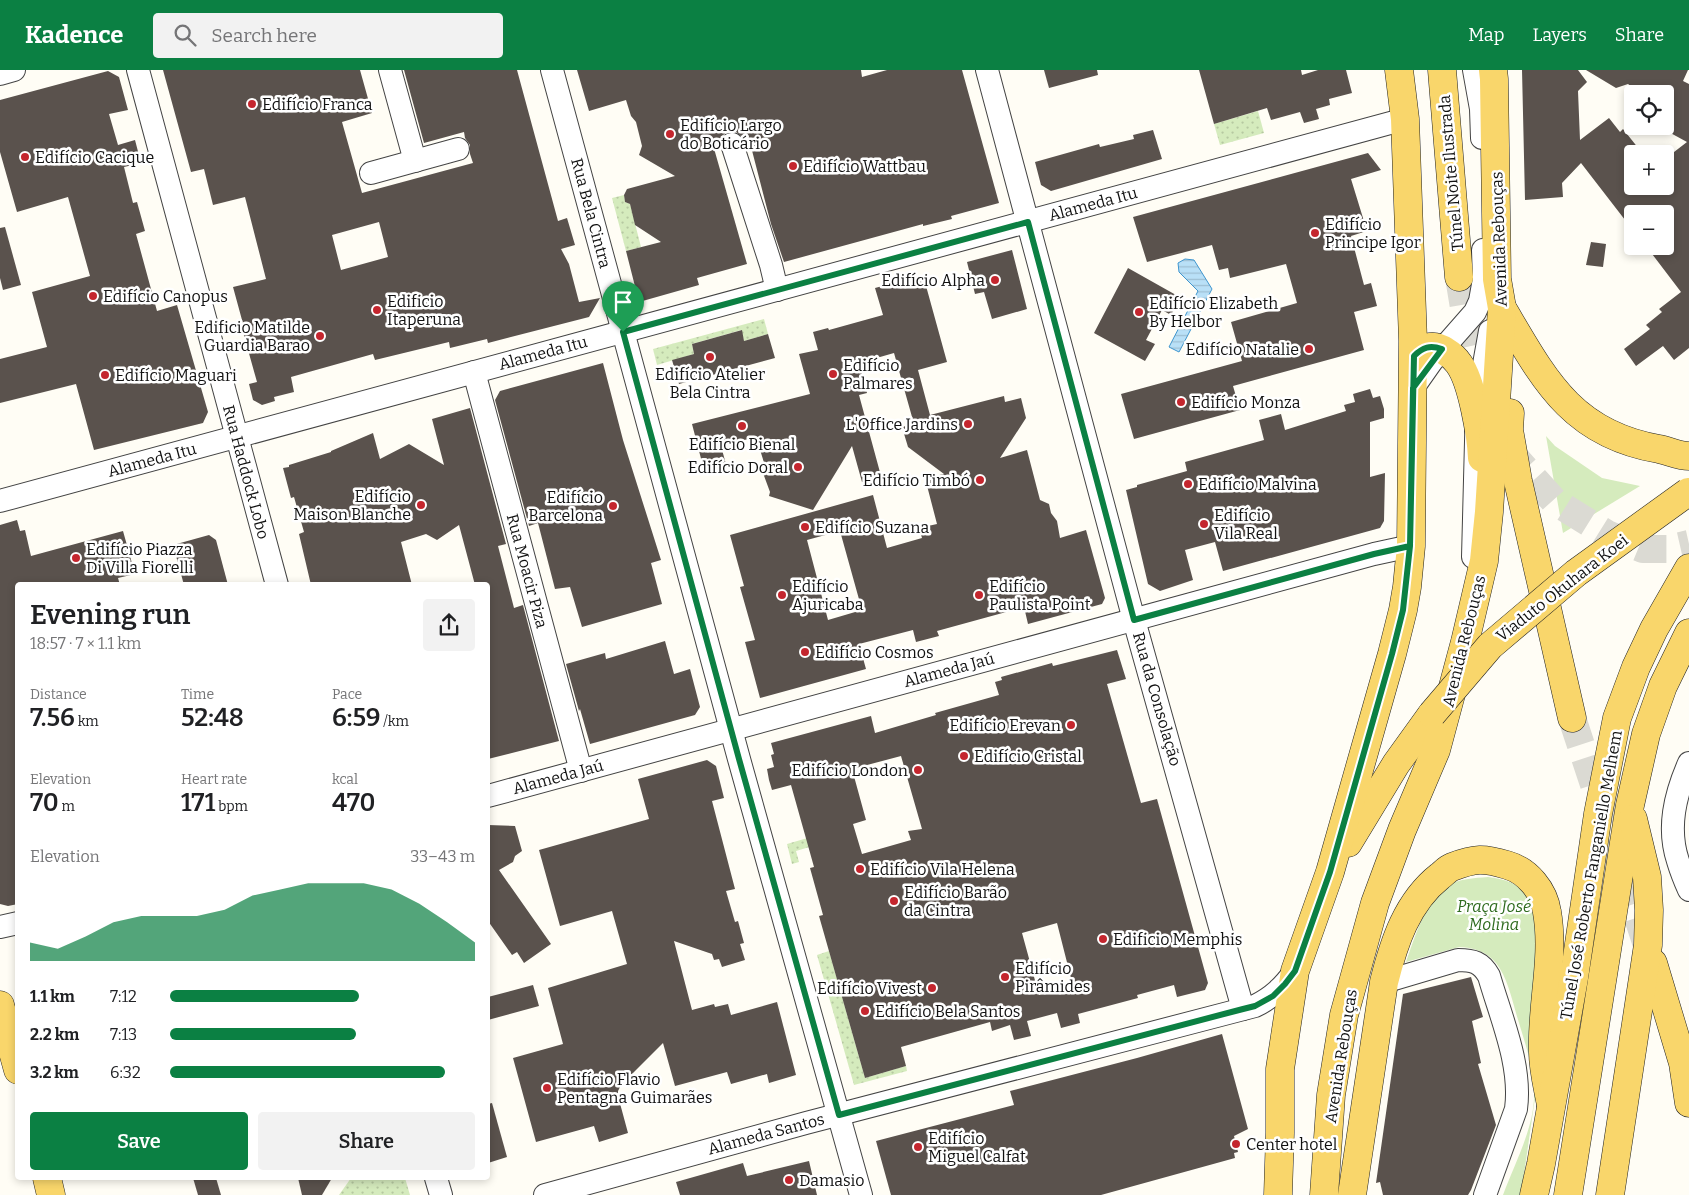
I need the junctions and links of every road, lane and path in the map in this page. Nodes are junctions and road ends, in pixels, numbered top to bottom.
1 (14, 70) edge
2 (138, 70) edge
3 (390, 70) edge
4 (552, 70) edge
5 (987, 70) edge
6 (1399, 70) edge
7 (1442, 70) edge
8 (1489, 72) edge
9 (0, 74) edge
10 (1405, 119) junction
11 (732, 144) dead end
12 (458, 149) dead end
13 (415, 161) junction
14 (372, 173) dead end
15 (1028, 222) junction
16 (1460, 277) tunnel mouth
17 (1497, 279) junction
18 (777, 290) junction
19 (1502, 308) junction
20 (623, 332) junction
21 (1442, 349) junction
22 (1500, 352) junction
23 (1414, 356) junction
24 (474, 372) junction
25 (1413, 388) junction
26 (1476, 419) junction
27 (236, 437) junction
28 (1689, 456) edge
29 (1688, 492) edge
30 (0, 501) edge
31 (1489, 512) junction
32 (1410, 546) junction
33 (1689, 568) edge
34 (275, 582) edge
35 (1134, 620) junction
36 (1689, 633) edge
37 (1572, 718) tunnel mouth
38 (731, 729) junction
39 (1436, 750) junction
40 (1689, 764) edge
41 (580, 771) junction
42 (490, 795) edge
43 (1630, 805) junction
44 (1330, 872) junction
45 (1689, 890) edge
46 (15, 924) edge
47 (0, 927) edge
48 (1652, 963) tunnel mouth
49 (1295, 971) junction
50 (1384, 982) junction
51 (0, 1005) edge
52 (1243, 1009) junction
53 (15, 1059) edge
54 (1686, 1069) edge
55 (1689, 1103) edge
56 (1551, 1105) junction
57 (839, 1115) junction
58 (48, 1180) edge
59 (437, 1180) edge
60 (52, 1195) edge
61 (441, 1195) edge
62 (545, 1195) edge
63 (861, 1195) edge
64 (1278, 1195) edge
65 (1324, 1195) edge
66 (1352, 1195) edge
67 (1485, 1195) edge
68 (1534, 1195) edge
69 (1568, 1195) edge
70 (1610, 1195) edge

1 - 9 street
2 - 27 street, Rua Haddock Lobo
3 - 13 street
4 - 20 street, Rua Bela Cintra
5 - 15 street, Rua da Consolação
6 - 10 main road
7 - 16 main road, Túnel Noite Ilustrada
8 - 17 main road, Avenida Rebouças
8 - 21 street
10 - 15 street, Alameda Itu
10 - 23 main road
11 - 18 street
12 - 13 street
13 - 14 street
15 - 18 street, Alameda Itu
15 - 35 street, Rua da Consolação
17 - 19 main road, Avenida Rebouças
17 - 26 street
18 - 20 street, Alameda Itu
19 - 22 main road, Avenida Rebouças
19 - 28 main road
20 - 24 street, Alameda Itu
20 - 38 street, Rua Bela Cintra
21 - 23 main road
21 - 25 street
21 - 26 main road
22 - 31 main road, Avenida Rebouças
22 - 37 main road
23 - 25 main road
24 - 27 street, Alameda Itu
24 - 41 street, Rua Moacir Piza
25 - 32 main road
26 - 31 main road
26 - 39 street
27 - 30 street, Alameda Itu
27 - 34 street, Rua Haddock Lobo
29 - 44 main road, Viaduto Okuhara Koei, bridge
31 - 39 main road, Avenida Rebouças
32 - 35 street, Alameda Jaú
32 - 44 main road
33 - 56 main road, Túnel José Roberto Fanganiello Melhem
35 - 38 street, Alameda Jaú
35 - 52 street, Rua da Consolação
36 - 43 main road, Túnel José Roberto Fanganiello Melhem
38 - 41 street, Alameda Jaú
38 - 57 street, Rua Bela Cintra
39 - 65 main road, Avenida Rebouças
40 - 45 street
41 - 42 street, Alameda Jaú
43 - 69 main road, Túnel José Roberto Fanganiello Melhem
43 - 70 main road
44 - 49 main road
46 - 47 street
48 - 54 main road
49 - 52 street, Alameda Santos
49 - 64 main road
50 - 56 main road
50 - 66 main road
50 - 67 street
51 - 53 main road
52 - 57 street, Alameda Santos
54 - 55 main road
56 - 68 main road, Túnel José Roberto Fanganiello Melhem
57 - 62 street, Alameda Santos
57 - 63 street, Rua Bela Cintra
58 - 60 main road
59 - 61 street

